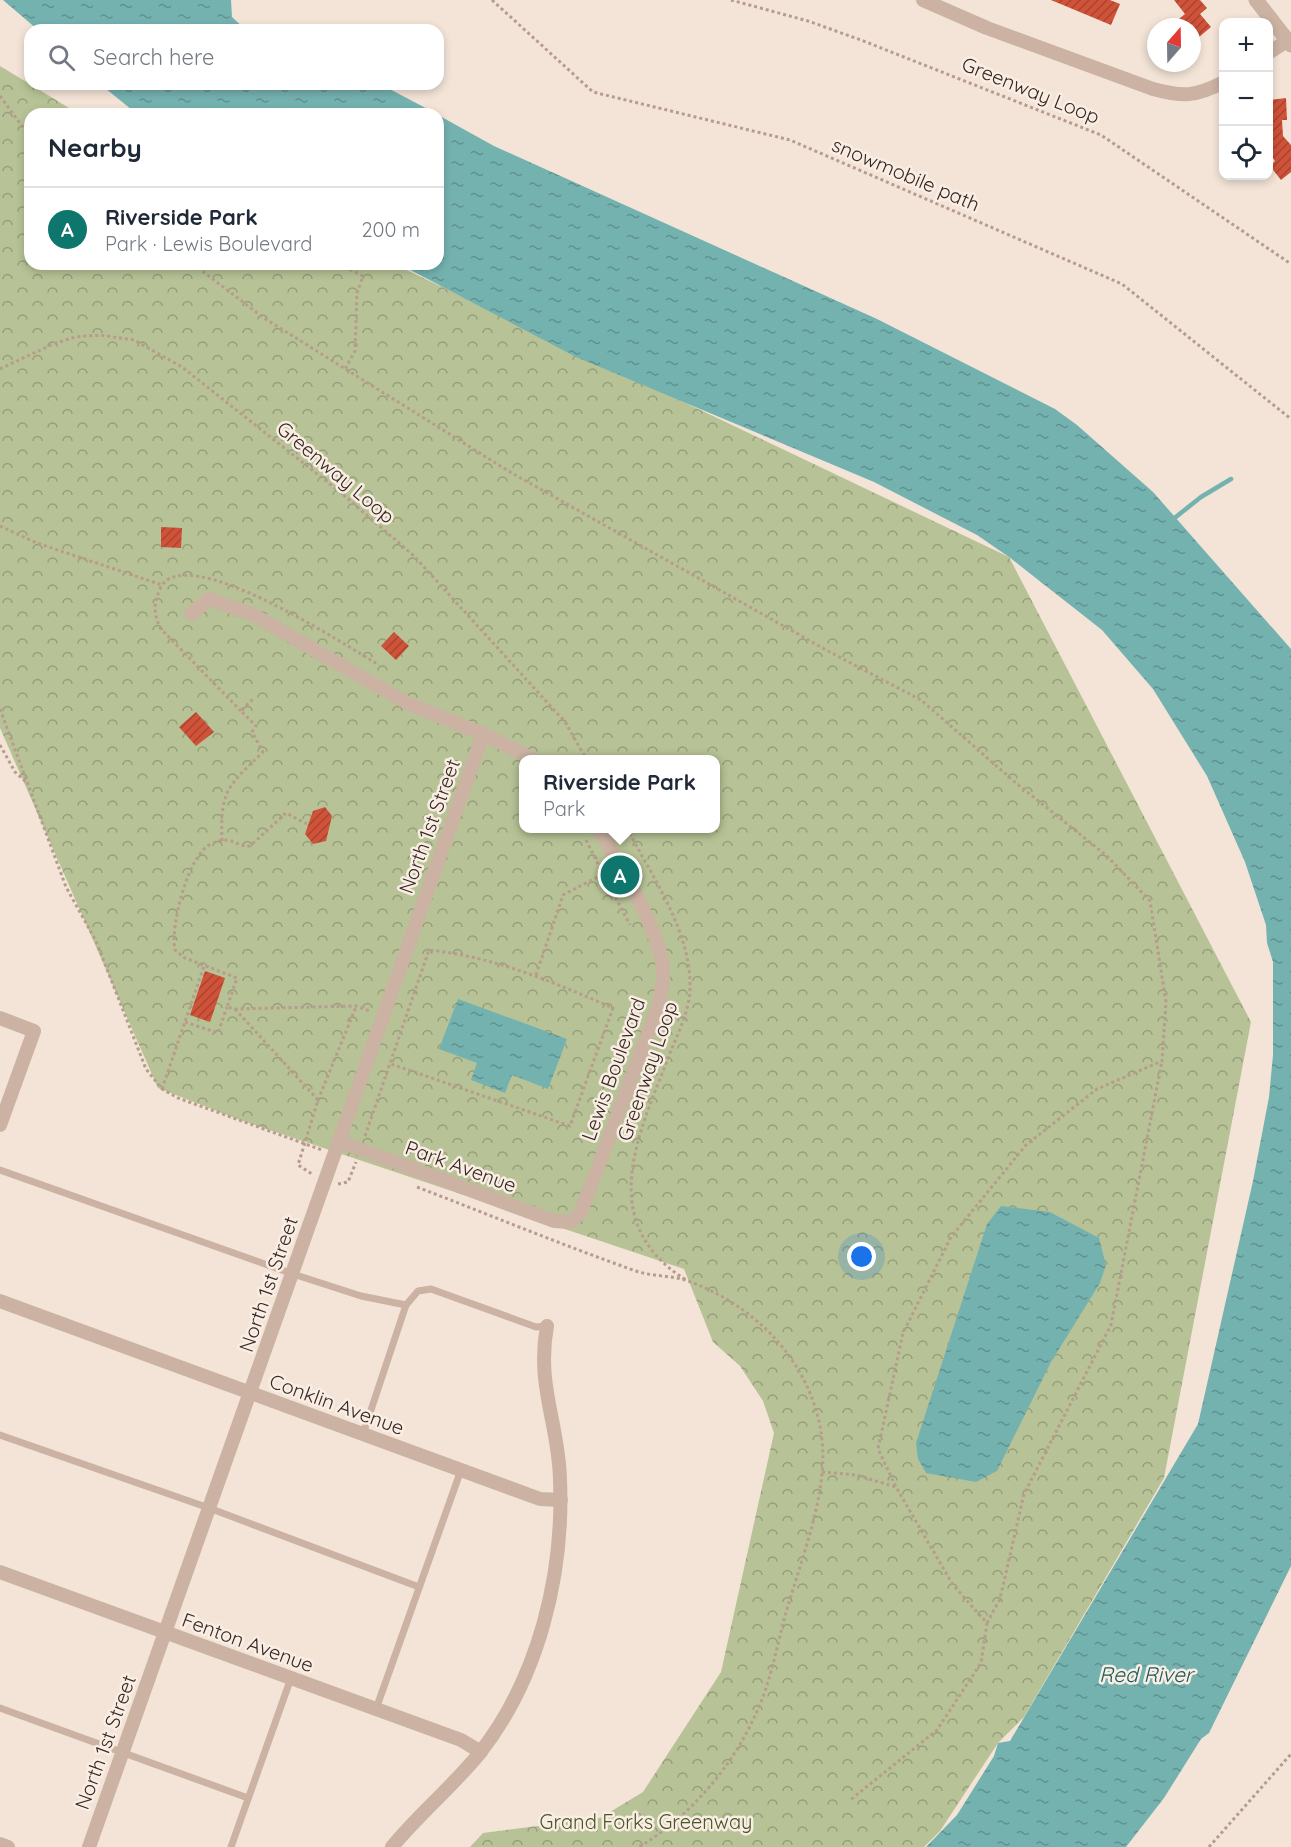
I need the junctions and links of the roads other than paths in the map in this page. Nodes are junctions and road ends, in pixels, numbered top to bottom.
1 (923, 0) edge
2 (1256, 0) edge
3 (1289, 43) edge
4 (1273, 51) edge
5 (1219, 84) edge
6 (190, 614) dead end
7 (483, 734) junction
8 (527, 755) edge
9 (601, 833) edge
10 (0, 1018) edge
11 (0, 1125) edge
12 (338, 1141) junction
13 (0, 1170) edge
14 (571, 1222) joint
15 (293, 1274) junction
16 (0, 1301) edge
17 (406, 1305) junction
18 (547, 1326) joint
19 (250, 1393) junction
20 (363, 1434) junction
21 (0, 1436) edge
22 (461, 1470) junction
23 (561, 1500) junction
24 (209, 1508) junction
25 (0, 1572) edge
26 (419, 1587) junction
27 (165, 1632) junction
28 (291, 1678) junction
29 (0, 1708) edge
30 (376, 1709) junction
31 (481, 1752) junction
32 (122, 1753) junction
33 (248, 1798) junction
34 (0, 1844) edge
35 (8, 1847) edge
36 (89, 1847) edge
37 (231, 1847) edge
38 (392, 1847) edge

1 - 5 street
2 - 3 street
3 - 4 street
6 - 7 street
7 - 8 street
7 - 12 street, North 1st Street
9 - 14 street, Lewis Boulevard
10 - 11 street
12 - 14 street, Park Avenue
12 - 15 street, North 1st Street
13 - 15 lane
15 - 17 lane
15 - 19 street, North 1st Street
16 - 19 street, Conklin Avenue
17 - 18 lane
17 - 20 lane
18 - 23 street
19 - 20 street, Conklin Avenue
19 - 24 street, North 1st Street
20 - 22 street, Conklin Avenue
21 - 24 lane
22 - 23 street, Conklin Avenue
22 - 26 lane
23 - 31 street
24 - 26 lane
24 - 27 street, North 1st Street
25 - 27 street, Fenton Avenue
26 - 30 lane
27 - 28 street, Fenton Avenue
27 - 32 street, North 1st Street
28 - 30 street, Fenton Avenue
28 - 33 lane
29 - 32 lane
30 - 31 street, Fenton Avenue
31 - 38 street
32 - 33 lane
32 - 36 street, North 1st Street
33 - 37 lane
34 - 35 street

